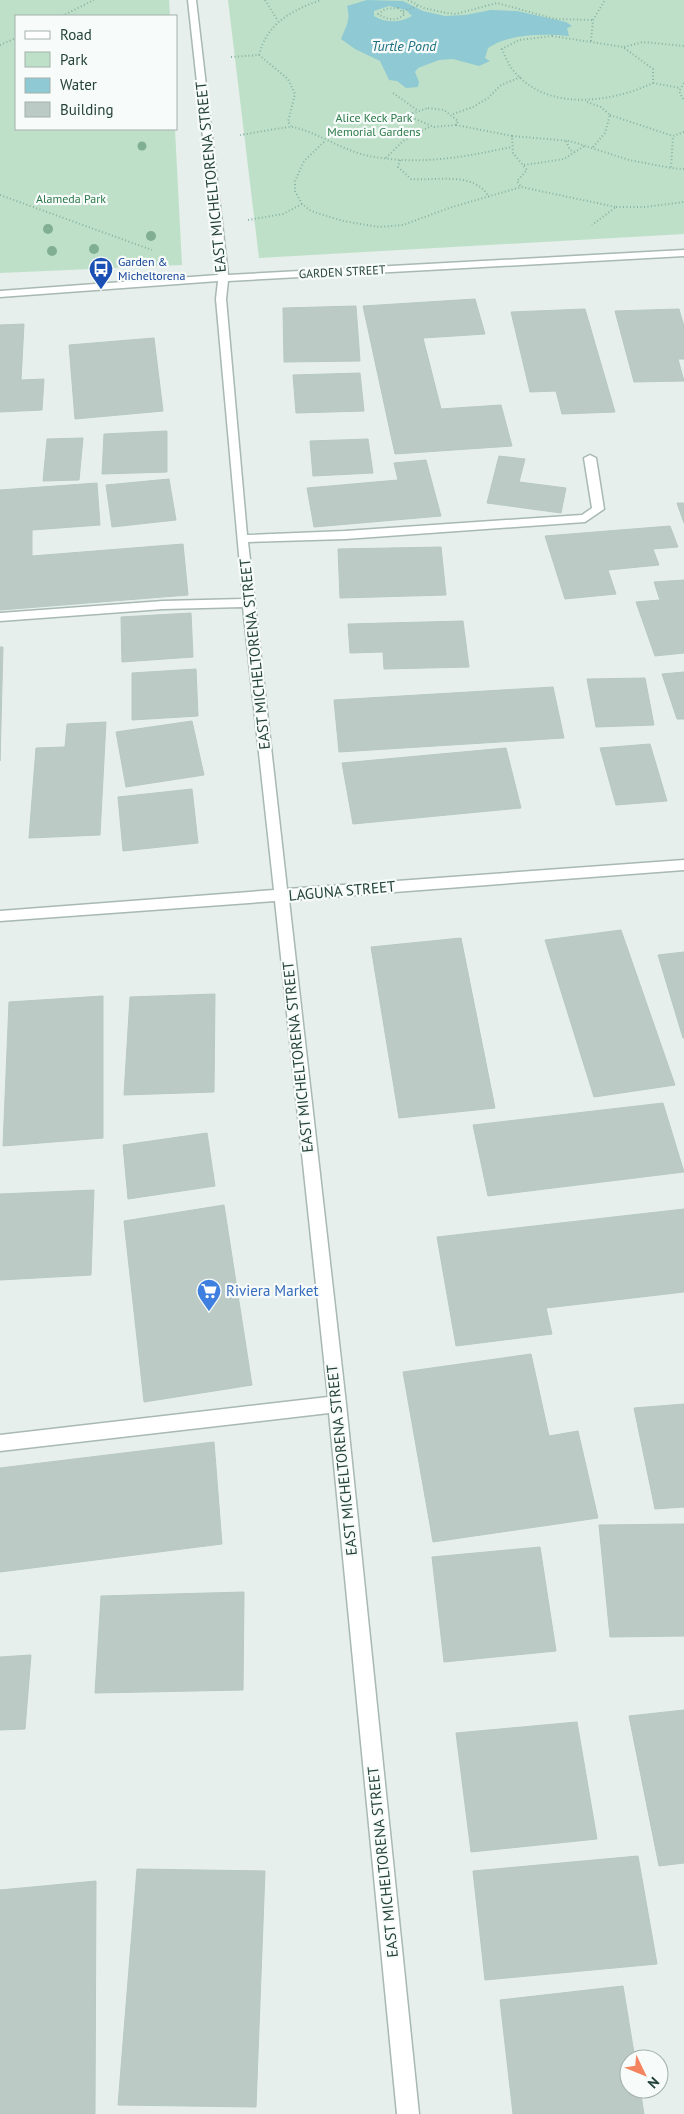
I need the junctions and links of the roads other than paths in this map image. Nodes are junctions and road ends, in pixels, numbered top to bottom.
1 (192, 0) edge
2 (684, 253) edge
3 (223, 278) junction
4 (0, 294) edge
5 (590, 458) dead end
6 (242, 539) junction
7 (249, 603) junction
8 (0, 617) edge
9 (684, 864) edge
10 (282, 896) junction
11 (0, 916) edge
12 (337, 1404) junction
13 (0, 1443) edge
14 (408, 2114) edge

1 - 3 street, EAST MICHELTORENA STREET
2 - 3 street, GARDEN STREET
3 - 4 street, GARDEN STREET
3 - 6 street, EAST MICHELTORENA STREET
5 - 6 street
6 - 7 street, EAST MICHELTORENA STREET
7 - 8 street
7 - 10 street, EAST MICHELTORENA STREET
9 - 10 street, LAGUNA STREET
10 - 11 street, LAGUNA STREET
10 - 12 street, EAST MICHELTORENA STREET
12 - 13 street
12 - 14 street, EAST MICHELTORENA STREET

